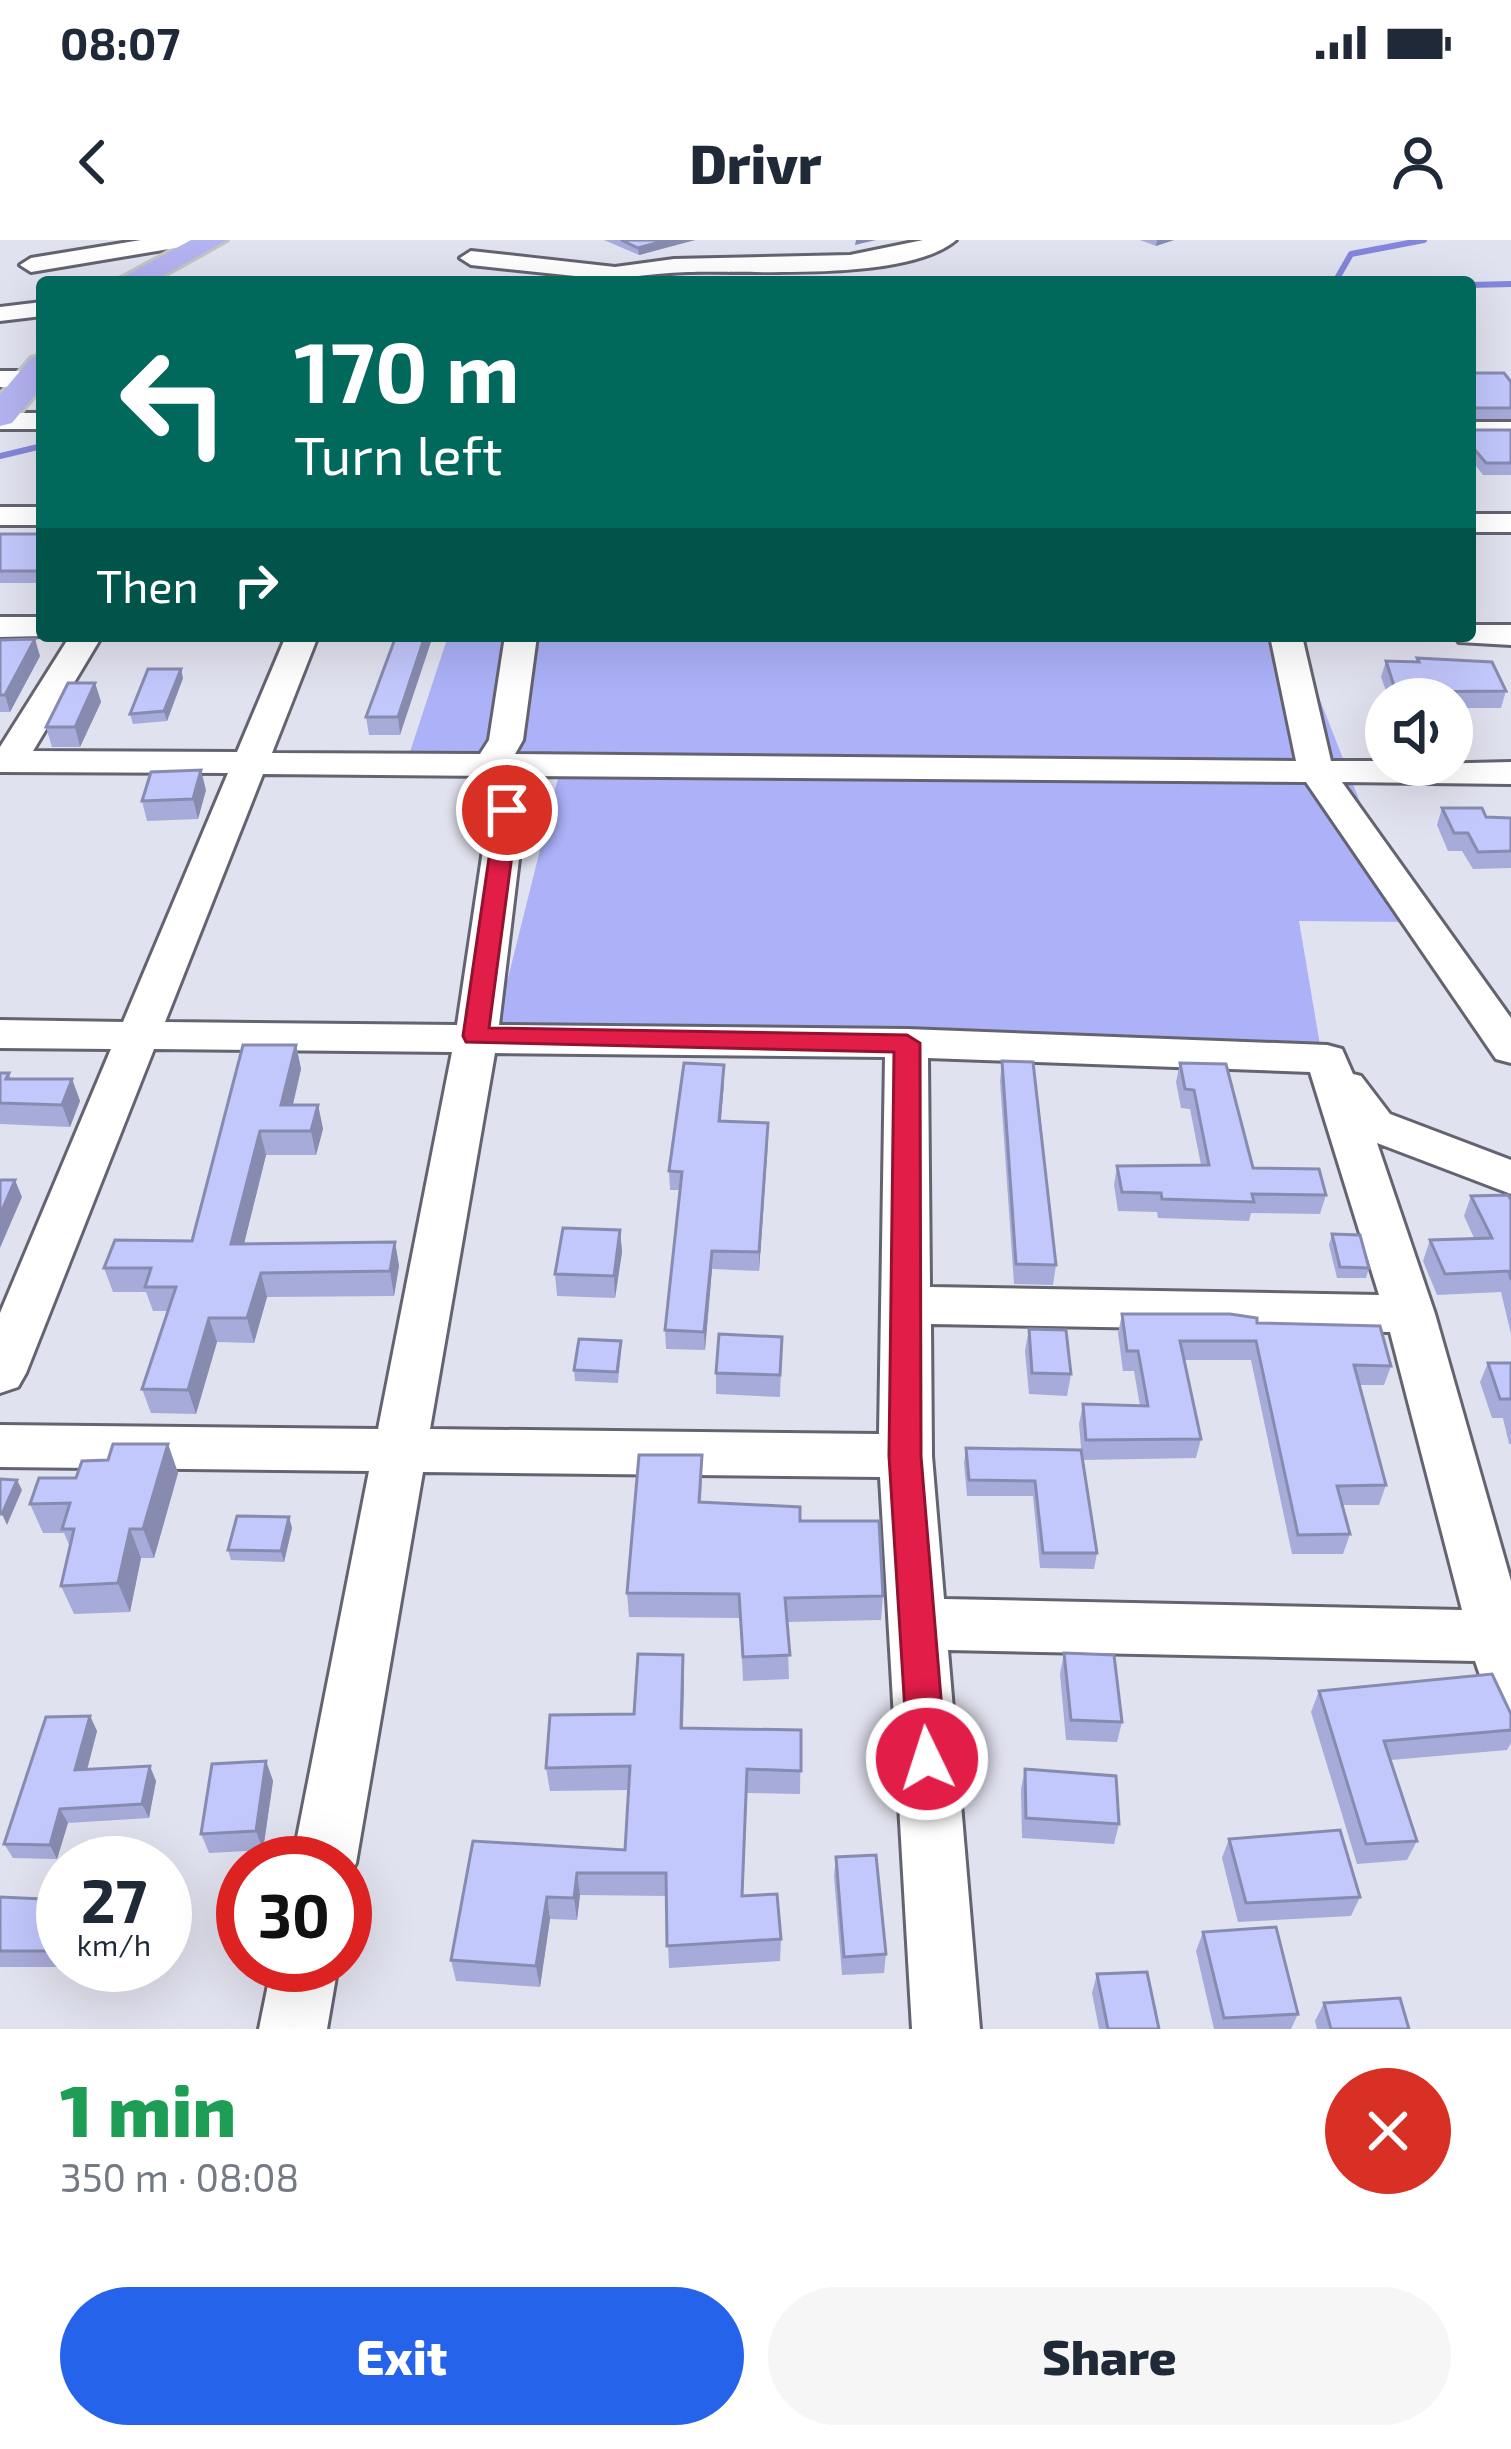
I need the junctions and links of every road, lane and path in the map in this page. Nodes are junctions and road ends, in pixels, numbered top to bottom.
1 (181, 240) edge
2 (213, 240) edge
3 (945, 240) edge
4 (134, 245) edge
5 (469, 260) edge
6 (618, 273) junction
7 (70, 276) edge
8 (101, 276) edge
9 (141, 276) edge
10 (605, 276) edge
11 (36, 311) edge
12 (0, 314) edge
13 (24, 375) edge
14 (0, 419) edge
15 (36, 421) edge
16 (1476, 430) edge
17 (1511, 430) edge
18 (0, 516) edge
19 (36, 516) edge
20 (1476, 523) edge
21 (1511, 523) edge
22 (0, 627) edge
23 (36, 627) edge
24 (1476, 634) edge
25 (1511, 635) edge
26 (82, 642) edge
27 (299, 642) edge
28 (520, 642) edge
29 (1287, 642) edge
30 (4, 761) edge
31 (503, 764) junction
32 (247, 766) junction
33 (1316, 771) junction
34 (1511, 773) edge
35 (0, 1034) edge
36 (476, 1036) junction
37 (137, 1039) junction
38 (907, 1043) junction
39 (1511, 1048) edge
40 (1327, 1059) junction
41 (1511, 1178) edge
42 (906, 1305) junction
43 (1410, 1314) junction
44 (0, 1373) edge
45 (0, 1446) edge
46 (402, 1451) junction
47 (905, 1456) junction
48 (917, 1624) junction
49 (1504, 1660) edge
50 (329, 1836) edge
51 (300, 1992) edge
52 (293, 2029) edge
53 (946, 2029) edge

1 - 4 street
2 - 9 main road
3 - 6 street
4 - 7 street
4 - 8 street
5 - 6 street
6 - 10 street
11 - 12 street
13 - 14 main road
14 - 15 street
16 - 17 street
18 - 19 street
20 - 21 street
22 - 23 street
24 - 25 street
26 - 30 street
27 - 32 street
28 - 31 street
29 - 33 street
30 - 32 street
31 - 32 street
31 - 33 street
31 - 36 street
32 - 37 street
33 - 34 street
33 - 39 street
35 - 37 street
36 - 37 street
36 - 38 street
36 - 46 street
37 - 44 street
38 - 40 street
38 - 42 street
40 - 41 street
40 - 43 street
42 - 43 street
42 - 47 street
43 - 49 street
45 - 46 street
46 - 47 street
46 - 50 street
47 - 48 street
48 - 49 street
48 - 53 street
51 - 52 street

